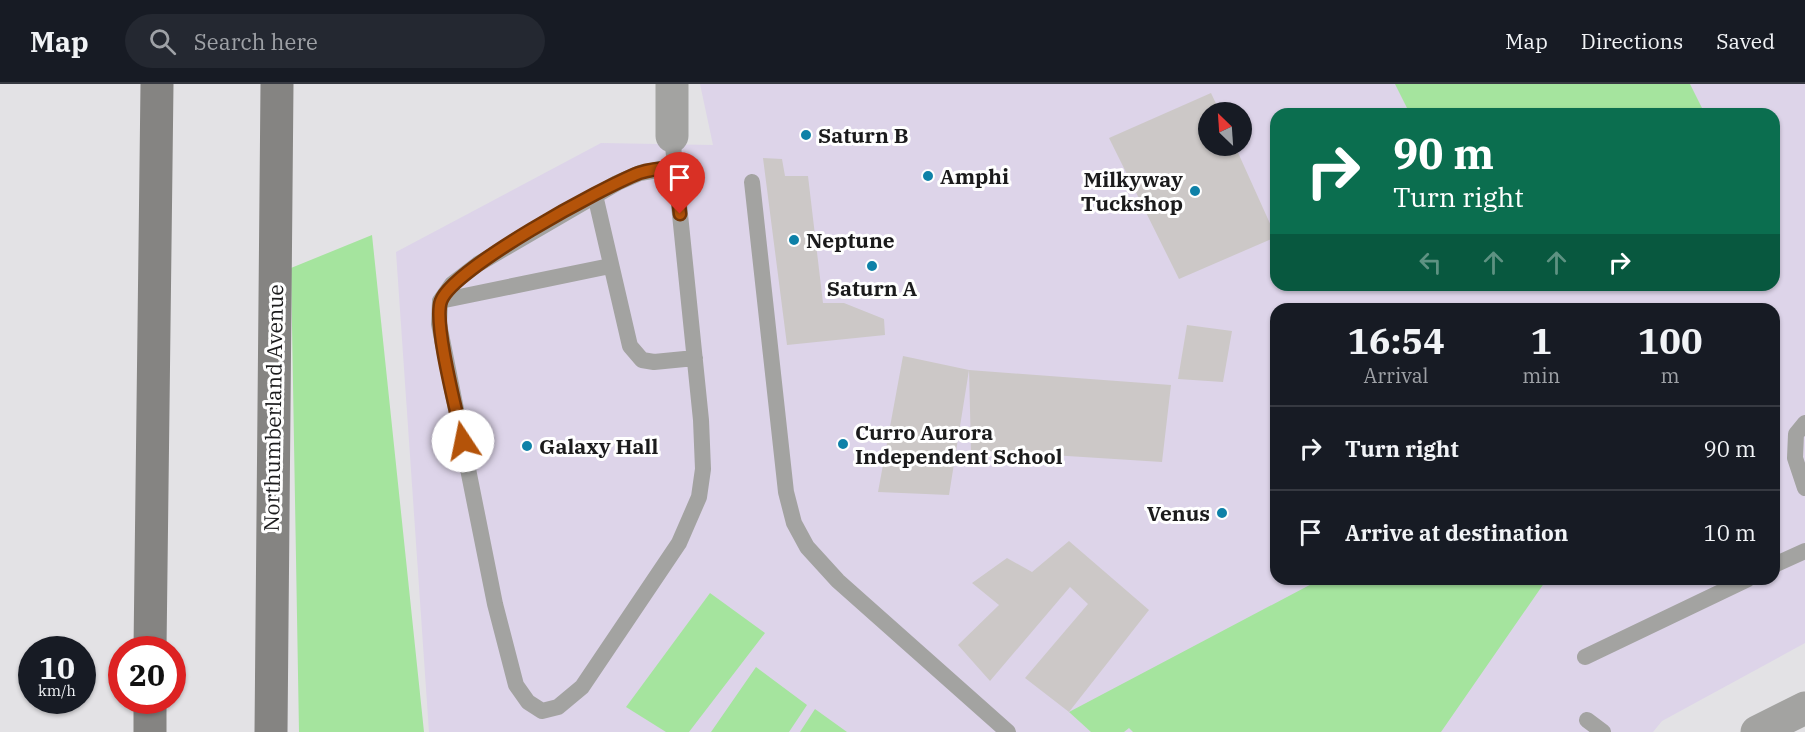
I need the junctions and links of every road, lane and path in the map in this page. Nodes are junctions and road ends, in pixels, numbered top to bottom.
1 (157, 84) edge
2 (277, 84) edge
3 (672, 84) edge
4 (674, 151) junction
5 (752, 182) dead end
6 (595, 195) junction
7 (610, 266) junction
8 (440, 302) junction
9 (695, 358) junction
10 (1805, 423) edge
11 (1805, 488) edge
12 (1805, 551) edge
13 (1780, 562) edge
14 (1735, 585) edge
15 (150, 636) edge
16 (1585, 657) dead end
17 (1805, 708) edge
18 (150, 714) edge
19 (1587, 720) dead end
20 (150, 732) edge
21 (271, 732) edge
22 (1008, 732) edge
23 (1603, 732) edge
24 (1757, 732) edge

1 - 15 main road
2 - 21 main road, Northumberland Avenue
3 - 4 street
4 - 6 lane
4 - 9 lane
5 - 22 lane
6 - 7 lane
6 - 8 lane
7 - 8 lane
7 - 9 lane
8 - 9 lane
10 - 11 lane
12 - 13 lane
14 - 16 lane
17 - 24 street
18 - 20 main road
19 - 23 lane

